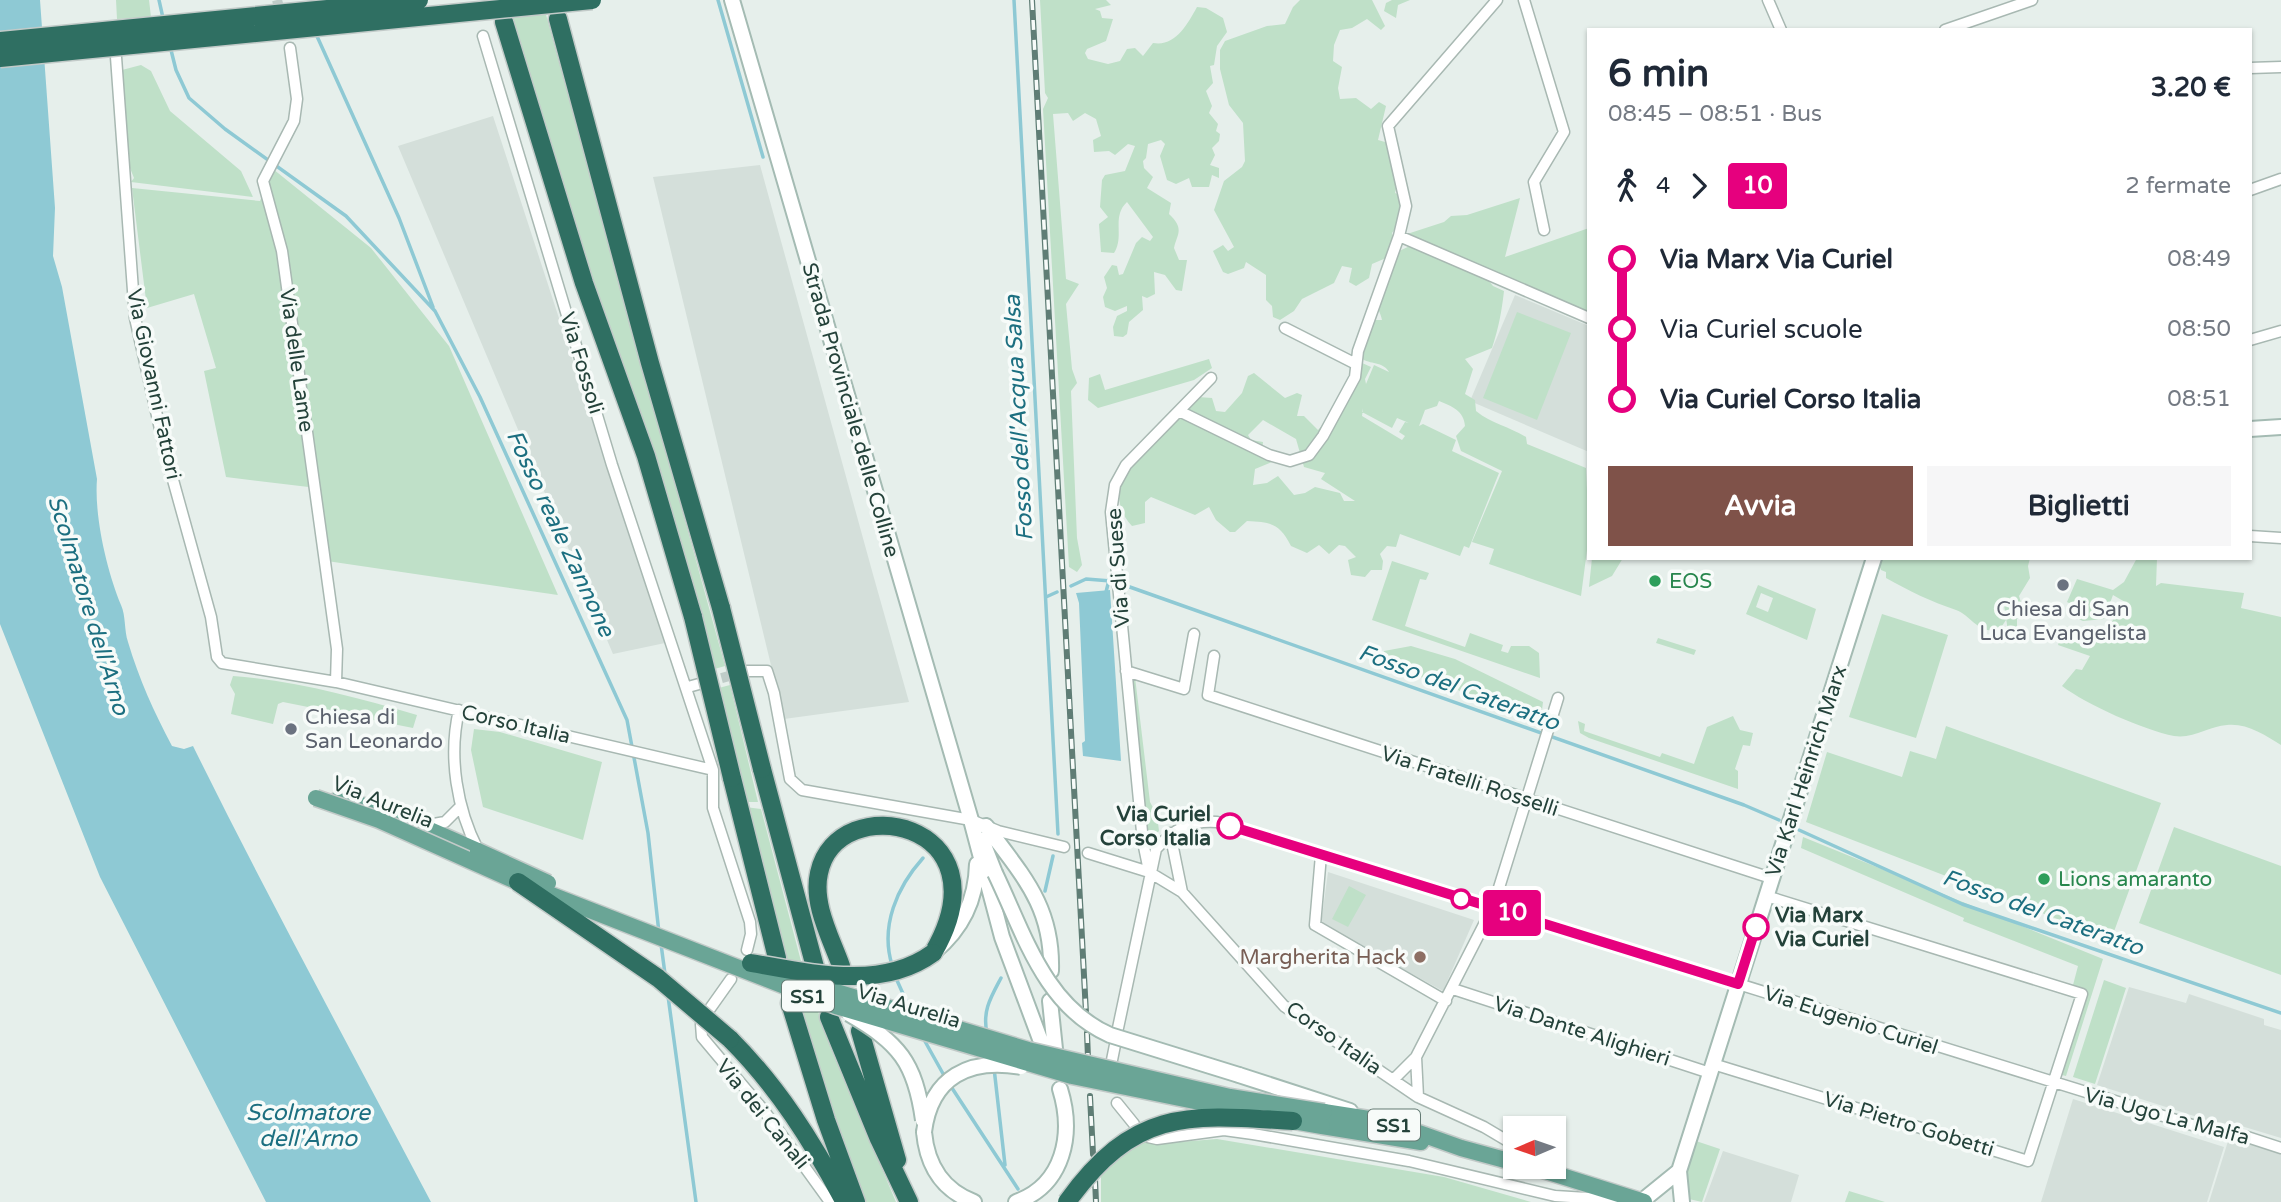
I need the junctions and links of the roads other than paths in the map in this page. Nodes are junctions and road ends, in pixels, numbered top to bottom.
1 (419, 0) edge
2 (592, 0) edge
3 (732, 0) edge
4 (1497, 0) edge
5 (1524, 0) edge
6 (1768, 0) edge
7 (2032, 0) edge
8 (558, 19) dead end
9 (504, 22) dead end
10 (1780, 28) edge
11 (1951, 28) edge
12 (483, 36) dead end
13 (0, 41) edge
14 (290, 48) tunnel mouth
15 (116, 57) dead end
16 (0, 58) edge
17 (2281, 67) edge
18 (2252, 68) edge
19 (2281, 180) edge
20 (2252, 189) edge
21 (1544, 230) dead end
22 (1399, 236) junction
23 (1587, 317) edge
24 (1285, 328) dead end
25 (2281, 331) edge
26 (2252, 339) edge
27 (1356, 363) junction
28 (1212, 378) dead end
29 (1179, 411) junction
30 (2281, 427) edge
31 (2252, 429) edge
32 (2252, 536) edge
33 (2281, 538) edge
34 (1873, 560) edge
35 (1194, 634) dead end
36 (1214, 656) dead end
37 (222, 663) joint
38 (747, 671) dead end
39 (1126, 671) junction
40 (336, 682) junction
41 (699, 684) tunnel mouth
42 (688, 687) junction
43 (1558, 698) dead end
44 (459, 710) junction
45 (713, 770) junction
46 (1528, 801) junction
47 (460, 808) junction
48 (971, 820) junction
49 (420, 825) junction
50 (986, 826) junction
51 (1170, 833) junction
52 (1064, 847) dead end
53 (478, 851) junction
54 (977, 852) junction
55 (1088, 853) dead end
56 (1321, 855) junction
57 (1149, 872) junction
58 (1771, 878) junction
59 (518, 882) junction
60 (1182, 892) junction
61 (1766, 896) junction
62 (1493, 907) junction
63 (933, 953) junction
64 (749, 956) junction
65 (777, 958) dead end
66 (815, 967) dead end
67 (841, 967) dead end
68 (1051, 971) dead end
69 (731, 979) dead end
70 (1738, 984) junction
71 (1453, 989) junction
72 (1050, 1001) dead end
73 (1447, 1001) junction
74 (790, 1003) dead end
75 (709, 1010) dead end
76 (833, 1012) junction
77 (701, 1024) dead end
78 (1118, 1028) dead end
79 (860, 1031) dead end
80 (1115, 1045) dead end
81 (1416, 1057) junction
82 (1112, 1060) dead end
83 (1711, 1068) junction
84 (1072, 1076) junction
85 (1393, 1080) junction
86 (2054, 1084) junction
87 (1060, 1089) dead end
88 (1418, 1097) junction
89 (1117, 1103) dead end
90 (1323, 1119) junction
91 (1293, 1121) junction
92 (1388, 1122) junction
93 (1133, 1124) dead end
94 (924, 1132) junction
95 (1148, 1136) dead end
96 (1503, 1138) edge
97 (1461, 1148) junction
98 (2281, 1148) edge
99 (1503, 1159) edge
100 (1679, 1171) junction
101 (1566, 1176) edge
102 (908, 1200) edge
103 (1641, 1201) edge
104 (830, 1202) edge
105 (845, 1202) edge
106 (856, 1202) edge
107 (974, 1202) edge
108 (1016, 1202) edge
109 (1067, 1202) edge
110 (1682, 1202) edge

1 - 13 highway, bridge
2 - 16 highway, bridge
3 - 48 main road, Strada Provinciale delle Colline
4 - 22 street
5 - 21 street
6 - 10 street
7 - 11 street
8 - 66 highway, bridge
9 - 65 highway, bridge
12 - 42 street, Via Fossoli
14 - 40 street, Via delle Lame
15 - 37 street, Via Giovanni Fattori
17 - 18 street
19 - 20 street
22 - 23 street
22 - 27 street
24 - 27 street
25 - 26 street
27 - 29 street
28 - 29 street, Via di Suese
29 - 39 street, Via di Suese
30 - 31 main road
32 - 33 street
34 - 58 main road, Via Karl Heinrich Marx
35 - 39 street
36 - 46 street, Via Fratelli Rosselli
37 - 40 street, Corso Italia
38 - 48 street
39 - 57 street, Via di Suese
40 - 44 street, Corso Italia
41 - 42 street
42 - 45 street
43 - 46 street
44 - 45 street, Corso Italia
44 - 47 street
45 - 64 street
46 - 58 street, Via Fratelli Rosselli
46 - 62 street
47 - 49 street
47 - 53 street
48 - 50 street
48 - 54 main road
48 - 92 main road, bridge
49 - 53 main road, Via Aurelia / SS1
49 - 59 main road, Via Aurelia / SS1, bridge
50 - 52 street
50 - 68 main road
51 - 56 street, Via Eugenio Curiel
51 - 57 street
51 - 60 street
53 - 64 main road, Via Aurelia / SS1, bridge
54 - 63 main road
54 - 72 main road
55 - 57 street, Corso Italia
56 - 62 street, Via Eugenio Curiel
56 - 73 street
57 - 60 street, Corso Italia
57 - 78 street
58 - 61 main road, Via Karl Heinrich Marx
59 - 76 main road, Via Aurelia / SS1, bridge
59 - 105 highway, bridge
60 - 85 street, Corso Italia
61 - 70 main road, Via Karl Heinrich Marx
61 - 86 street
62 - 70 street, Via Eugenio Curiel
62 - 71 street
63 - 64 highway, bridge
63 - 67 highway
64 - 90 main road, Via Aurelia / SS1, bridge
69 - 75 street
70 - 83 main road, Via Karl Heinrich Marx
70 - 86 street, Via Eugenio Curiel
71 - 73 street
71 - 83 street, Via Dante Alighieri
73 - 81 street
74 - 106 highway
76 - 84 main road, Via Aurelia / SS1, bridge
76 - 94 main road, bridge
76 - 102 highway
77 - 104 street, Via dei Canali
79 - 102 highway
80 - 82 street
81 - 85 street
81 - 88 street
83 - 86 street, Via Pietro Gobetti
83 - 100 main road, Via Karl Heinrich Marx
84 - 91 main road, Via Aurelia / SS1, bridge
84 - 94 main road, bridge
85 - 88 street, Corso Italia
86 - 98 street, Via Ugo La Malfa
87 - 108 main road
88 - 96 street, Corso Italia
89 - 93 street
90 - 91 main road, Via Aurelia / SS1, bridge
90 - 92 main road, Via Aurelia / SS1
90 - 97 main road, Via Aurelia / SS1
91 - 109 highway, bridge
92 - 97 main road, Via Aurelia / SS1
94 - 107 main road
95 - 103 street
97 - 99 main road, Via Aurelia / SS1
100 - 103 main road
100 - 110 main road
101 - 103 main road

